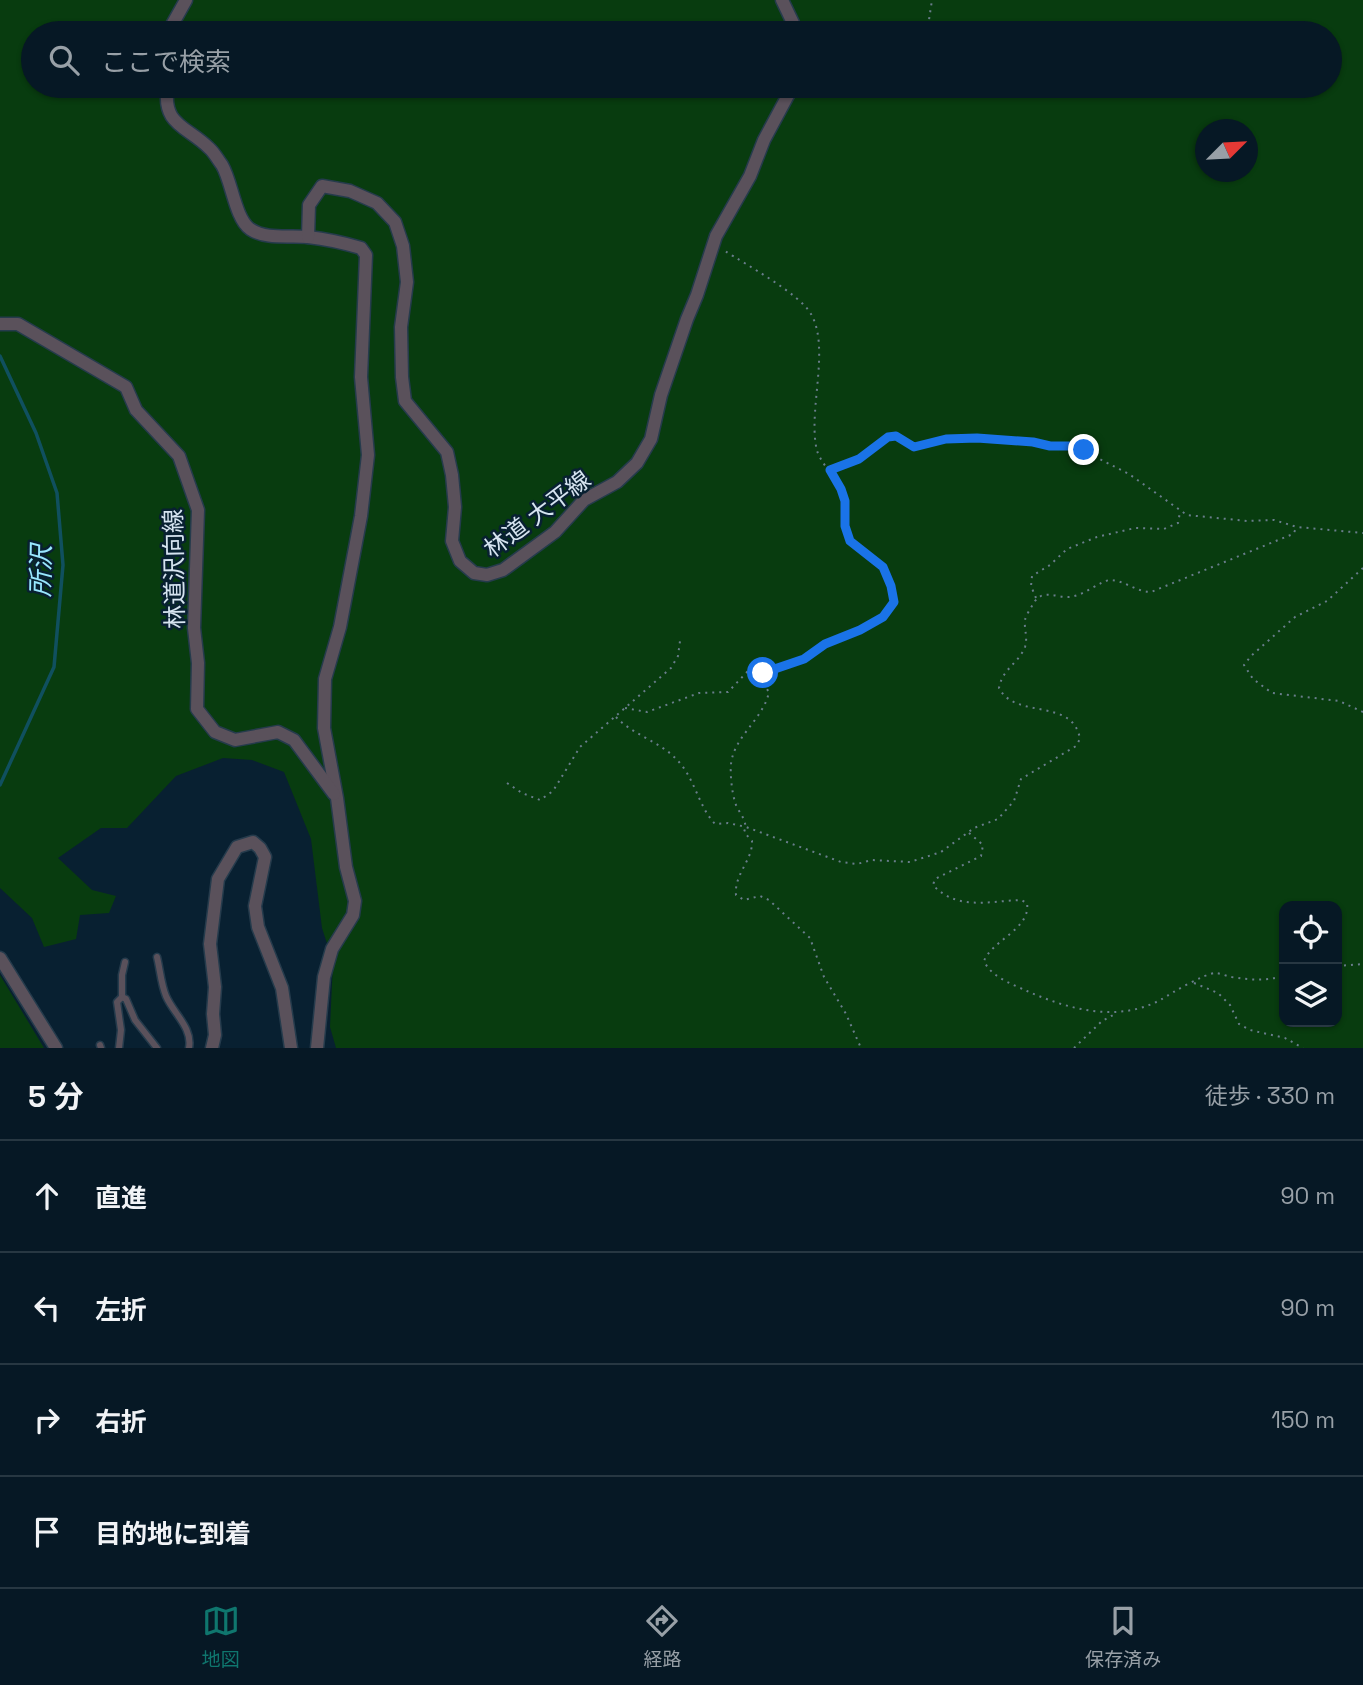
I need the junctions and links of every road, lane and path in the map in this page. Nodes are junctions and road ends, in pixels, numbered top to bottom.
1 (186, 0) edge
2 (782, 0) edge
3 (932, 0) edge
4 (174, 21) edge
5 (792, 21) edge
6 (929, 21) edge
7 (165, 98) edge
8 (787, 98) edge
9 (307, 237) junction
10 (713, 244) junction
11 (0, 324) edge
12 (830, 470) junction
13 (1181, 511) junction
14 (1297, 527) junction
15 (1363, 533) edge
16 (1363, 568) edge
17 (1037, 599) junction
18 (680, 642) dead end
19 (754, 671) junction
20 (625, 708) junction
21 (1363, 712) edge
22 (616, 717) junction
23 (507, 783) dead end
24 (337, 798) junction
25 (746, 827) junction
26 (968, 833) junction
27 (157, 957) dead end
28 (0, 958) edge
29 (125, 962) dead end
30 (1363, 964) edge
31 (1342, 966) edge
32 (1279, 977) edge
33 (1193, 983) junction
34 (122, 997) junction
35 (1116, 1013) junction
36 (56, 1048) edge
37 (119, 1048) edge
38 (157, 1048) edge
39 (189, 1048) edge
40 (212, 1048) edge
41 (291, 1048) edge
42 (317, 1048) edge
43 (861, 1048) edge
44 (1074, 1048) edge
45 (1303, 1048) edge

1 - 4 street
2 - 5 street
3 - 6 path
7 - 9 street
8 - 10 street, 林道 大平線
9 - 10 street, 林道 大平線
9 - 24 street
10 - 12 path
11 - 24 street, 林道沢向線
12 - 13 path
12 - 19 path
13 - 14 path
13 - 17 path
14 - 15 path
14 - 17 path
16 - 21 path
17 - 26 path
18 - 20 path
19 - 20 path
19 - 25 path
20 - 22 path
22 - 23 path
22 - 25 path
24 - 42 street
25 - 26 path
25 - 43 path
26 - 35 path
27 - 39 lane
28 - 36 street
29 - 34 lane
30 - 31 path
32 - 33 path
33 - 35 path
33 - 45 path
34 - 37 lane
34 - 38 lane
35 - 44 path
40 - 41 street

